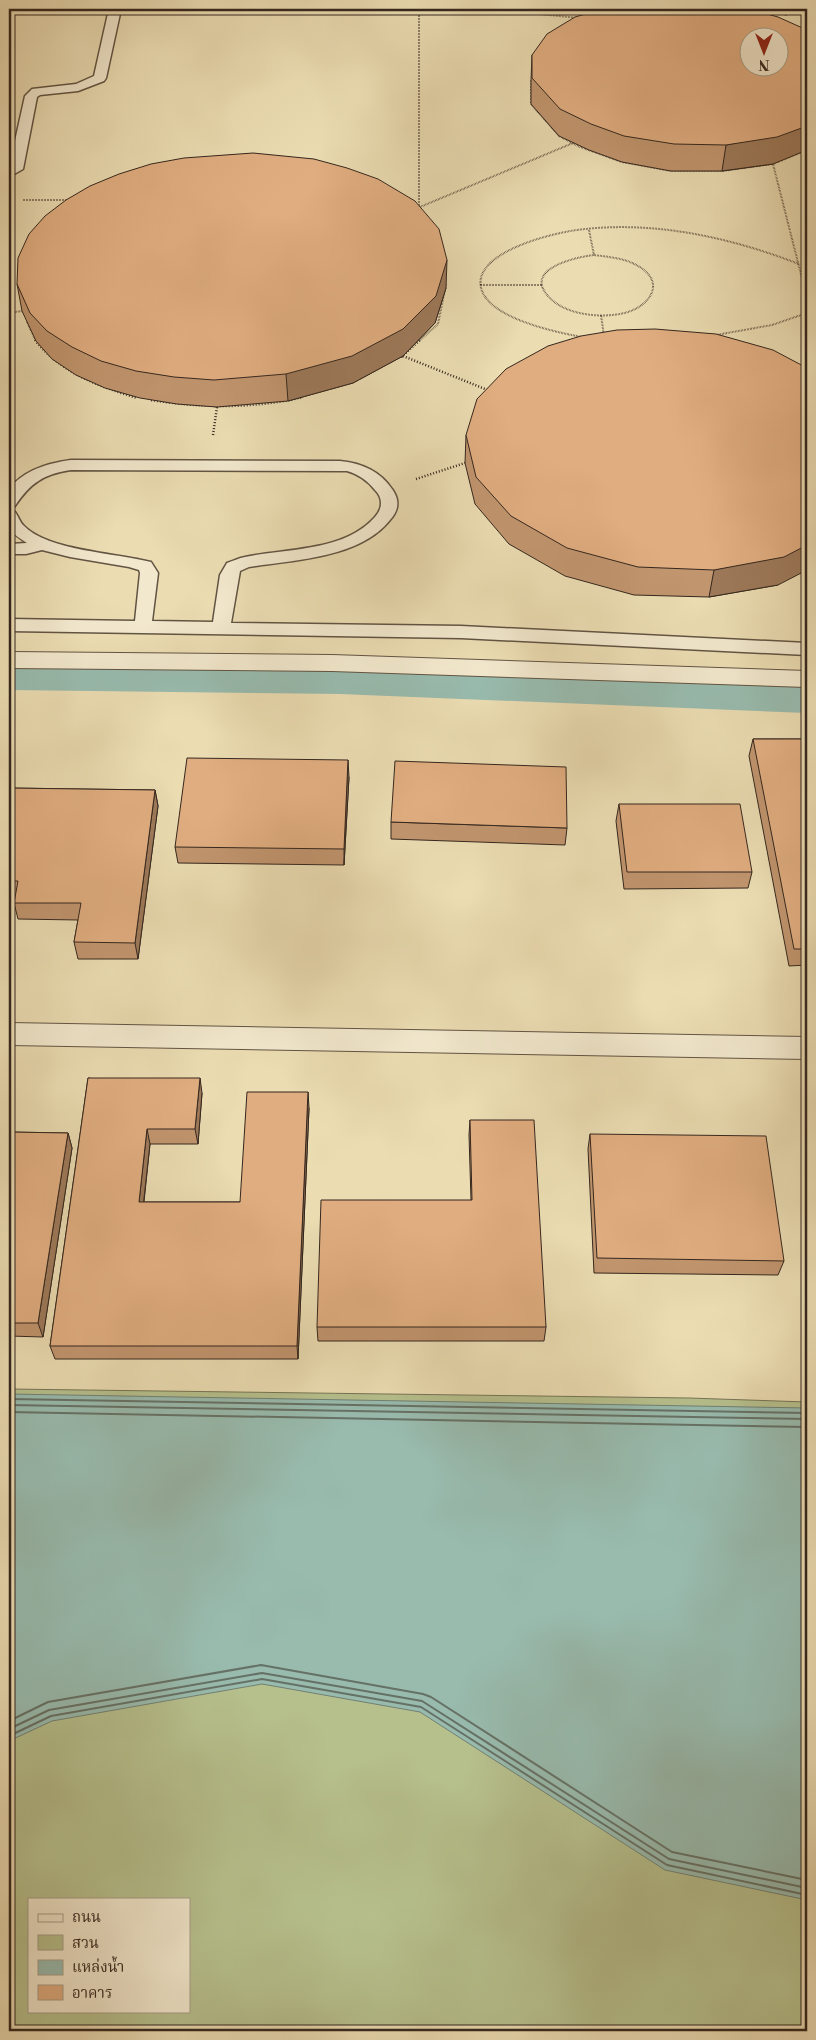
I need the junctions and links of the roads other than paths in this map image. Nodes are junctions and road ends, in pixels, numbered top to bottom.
1 (115, 9) edge
2 (9, 173) edge
3 (9, 502) edge
4 (9, 516) edge
5 (44, 544) junction
6 (9, 549) edge
7 (9, 625) edge
8 (143, 627) junction
9 (221, 628) junction
10 (807, 649) edge
11 (9, 660) edge
12 (807, 679) edge
13 (9, 1034) edge
14 (807, 1048) edge

1 - 2 lane
3 - 9 lane
4 - 5 lane
5 - 6 lane
5 - 8 lane
7 - 8 lane
8 - 9 lane
9 - 10 lane
11 - 12 street
13 - 14 street

